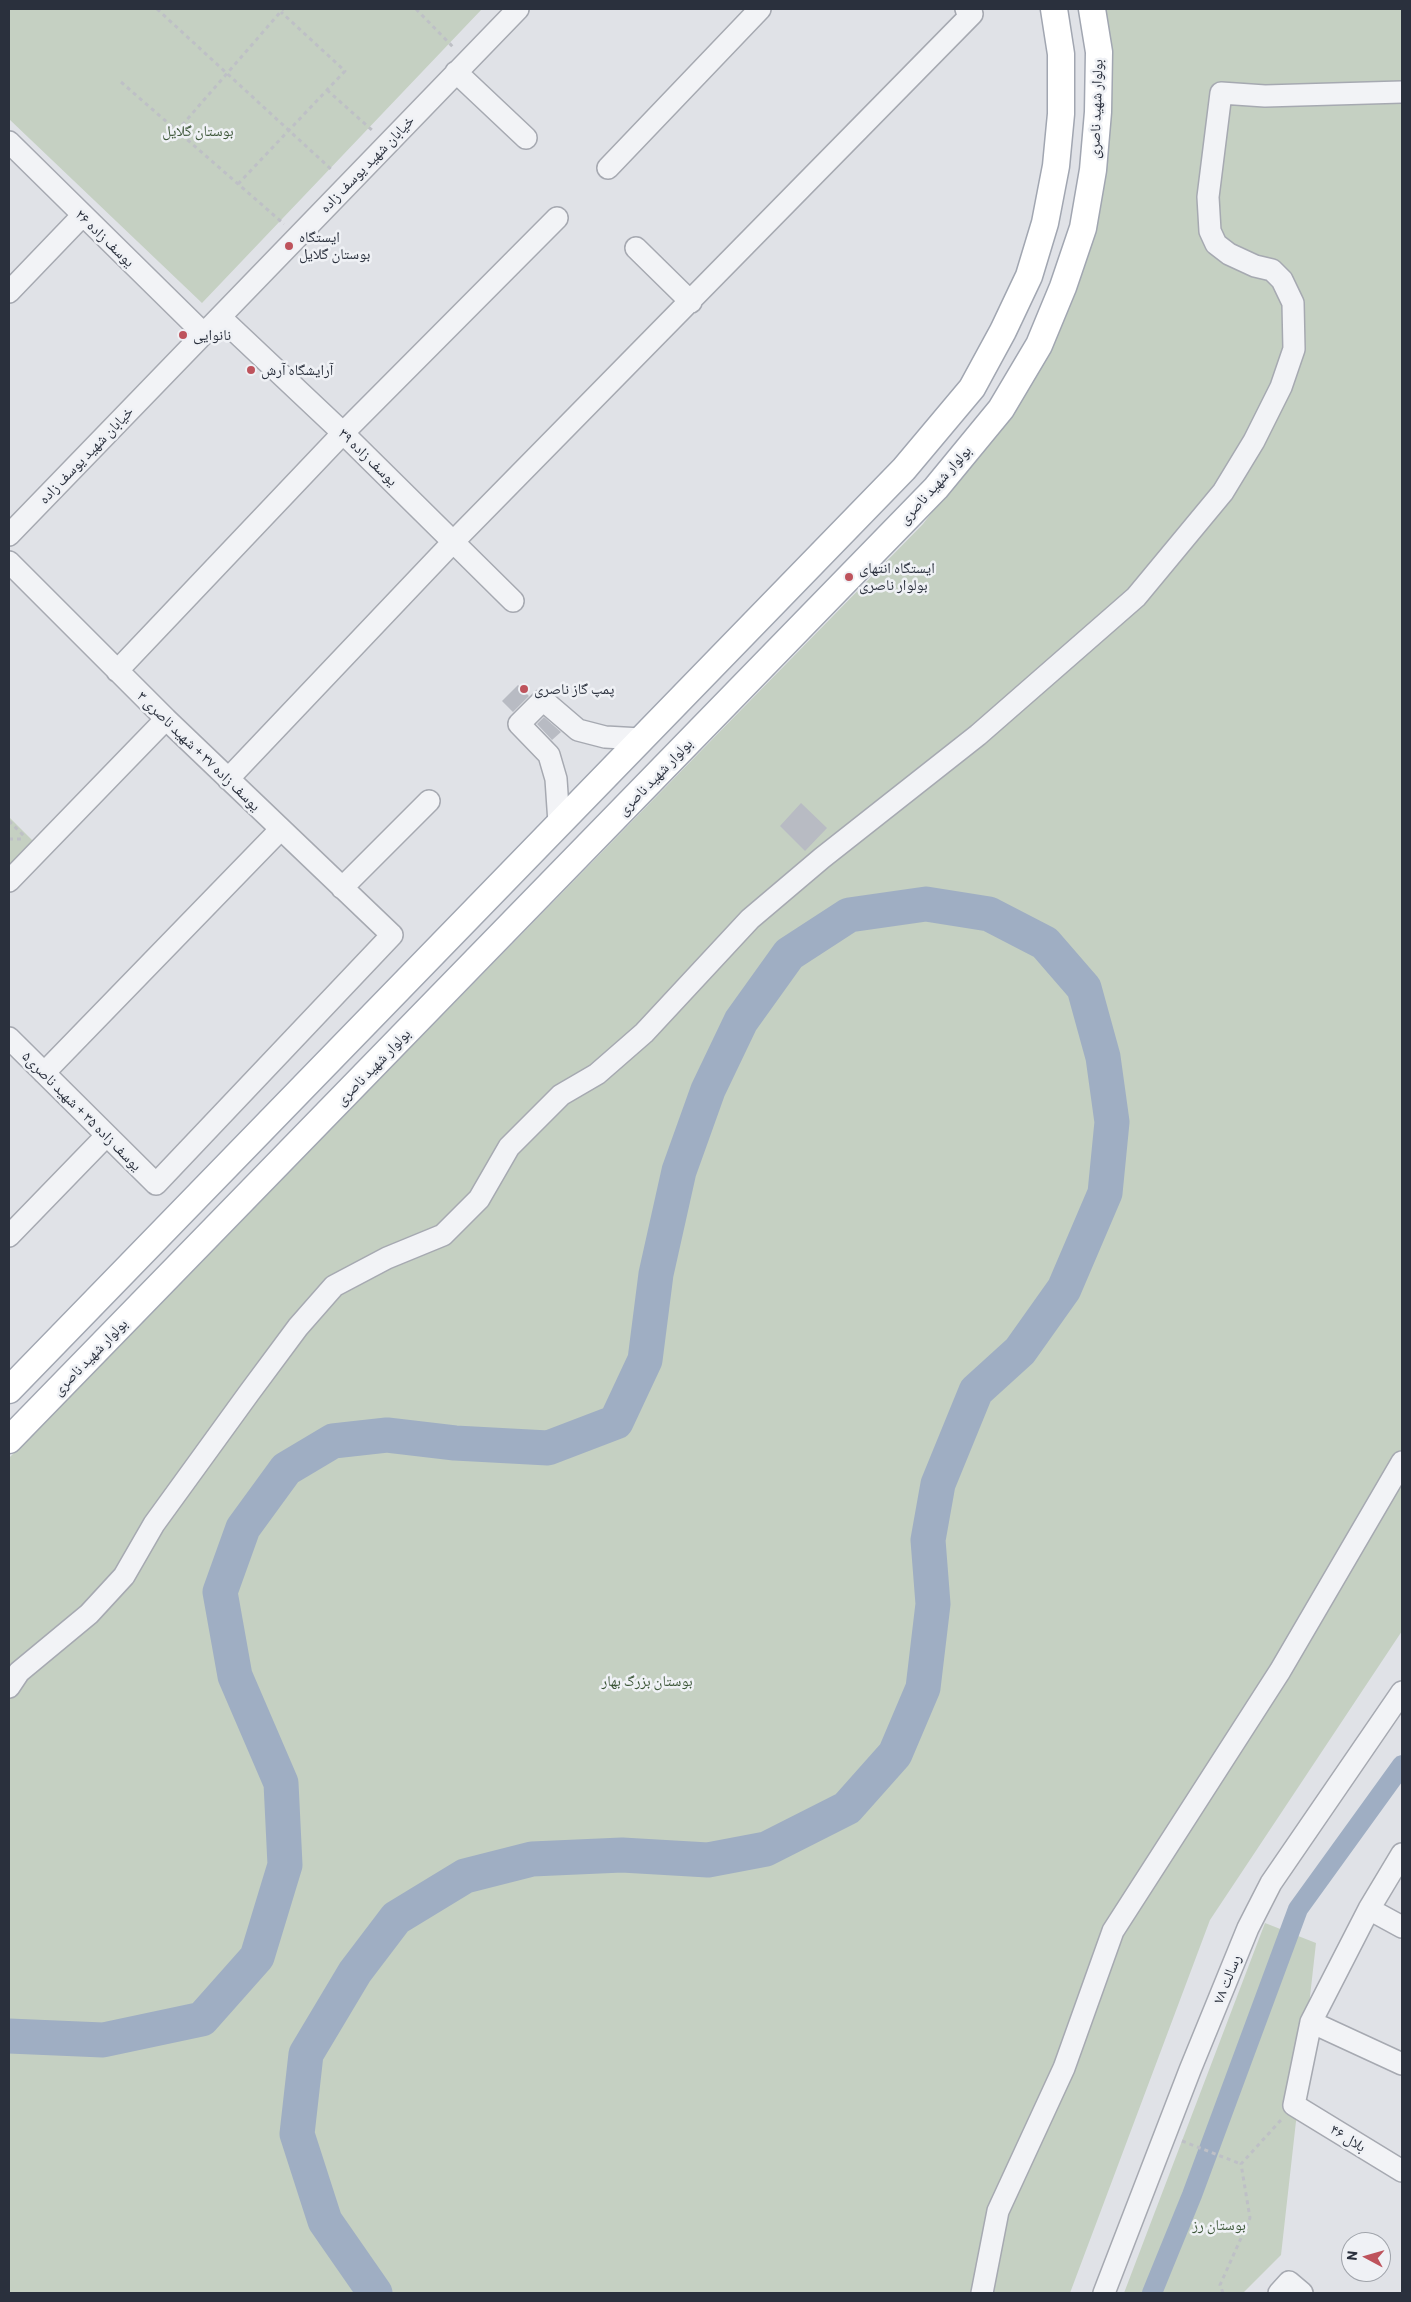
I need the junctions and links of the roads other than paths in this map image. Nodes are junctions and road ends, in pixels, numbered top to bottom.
1 (518, 9) edge
2 (760, 9) edge
3 (1054, 9) edge
4 (1092, 9) edge
5 (969, 12) edge
6 (456, 72) junction
7 (1402, 92) edge
8 (526, 138) dead end
9 (9, 142) edge
10 (608, 168) dead end
11 (82, 216) junction
12 (557, 218) dead end
13 (636, 248) dead end
14 (9, 292) edge
15 (691, 302) junction
16 (220, 317) junction
17 (204, 334) junction
18 (343, 433) junction
19 (9, 535) edge
20 (454, 542) junction
21 (9, 562) edge
22 (513, 601) dead end
23 (117, 671) junction
24 (166, 719) junction
25 (641, 739) junction
26 (228, 779) junction
27 (429, 801) dead end
28 (559, 823) junction
29 (280, 830) junction
30 (9, 882) edge
31 (342, 888) junction
32 (392, 994) junction
33 (419, 1020) junction
34 (9, 1038) edge
35 (44, 1073) junction
36 (106, 1136) junction
37 (156, 1184) joint
38 (9, 1236) edge
39 (9, 1390) edge
40 (9, 1440) edge
41 (1402, 1462) edge
42 (9, 1687) edge
43 (1402, 1692) edge
44 (1402, 1854) edge
45 (1369, 1909) junction
46 (1402, 1927) edge
47 (1311, 2022) junction
48 (1402, 2064) edge
49 (1402, 2171) edge
50 (982, 2293) edge
51 (1104, 2293) edge

1 - 6 street, خیابان شهید یوسف زاده
2 - 10 street
3 - 25 main road
4 - 33 main road, بولوار شهید ناصری
5 - 15 street
6 - 8 street
6 - 16 street, خیابان شهید یوسف زاده
7 - 42 street
9 - 11 street, یوسف زاده ۲۶
11 - 14 street
11 - 17 street, یوسف زاده ۲۶
12 - 18 street
13 - 15 street
15 - 20 street
16 - 17 street, خیابان شهید یوسف زاده
16 - 18 street, یوسف زاده ۳۹
17 - 19 street, خیابان شهید یوسف زاده
18 - 20 street, یوسف زاده ۳۹
18 - 23 street
20 - 22 street, یوسف زاده ۳۹
20 - 26 street
21 - 23 street, یوسف زاده ۳۷ + شهید ناصری ۳
23 - 24 street, یوسف زاده ۳۷ + شهید ناصری ۳
24 - 26 street, یوسف زاده ۳۷ + شهید ناصری ۳
24 - 30 street
25 - 28 main road
25 - 28 street
26 - 29 street, یوسف زاده ۳۷ + شهید ناصری ۳
27 - 31 street
28 - 32 main road
29 - 31 street, یوسف زاده ۳۷ + شهید ناصری ۳
29 - 35 street
31 - 37 street, یوسف زاده ۳۷ + شهید ناصری ۳
32 - 33 main road
32 - 39 main road
33 - 40 main road, بولوار شهید ناصری
34 - 35 street, یوسف زاده ۳۵ + شهید ناصری۵
35 - 36 street, یوسف زاده ۳۵ + شهید ناصری۵
36 - 37 street, یوسف زاده ۳۵ + شهید ناصری۵
36 - 38 street
41 - 50 street
43 - 51 street, رسالت ۷۸
44 - 45 street
45 - 46 street
45 - 47 street
47 - 48 street
47 - 49 street, بلال ۴۶

